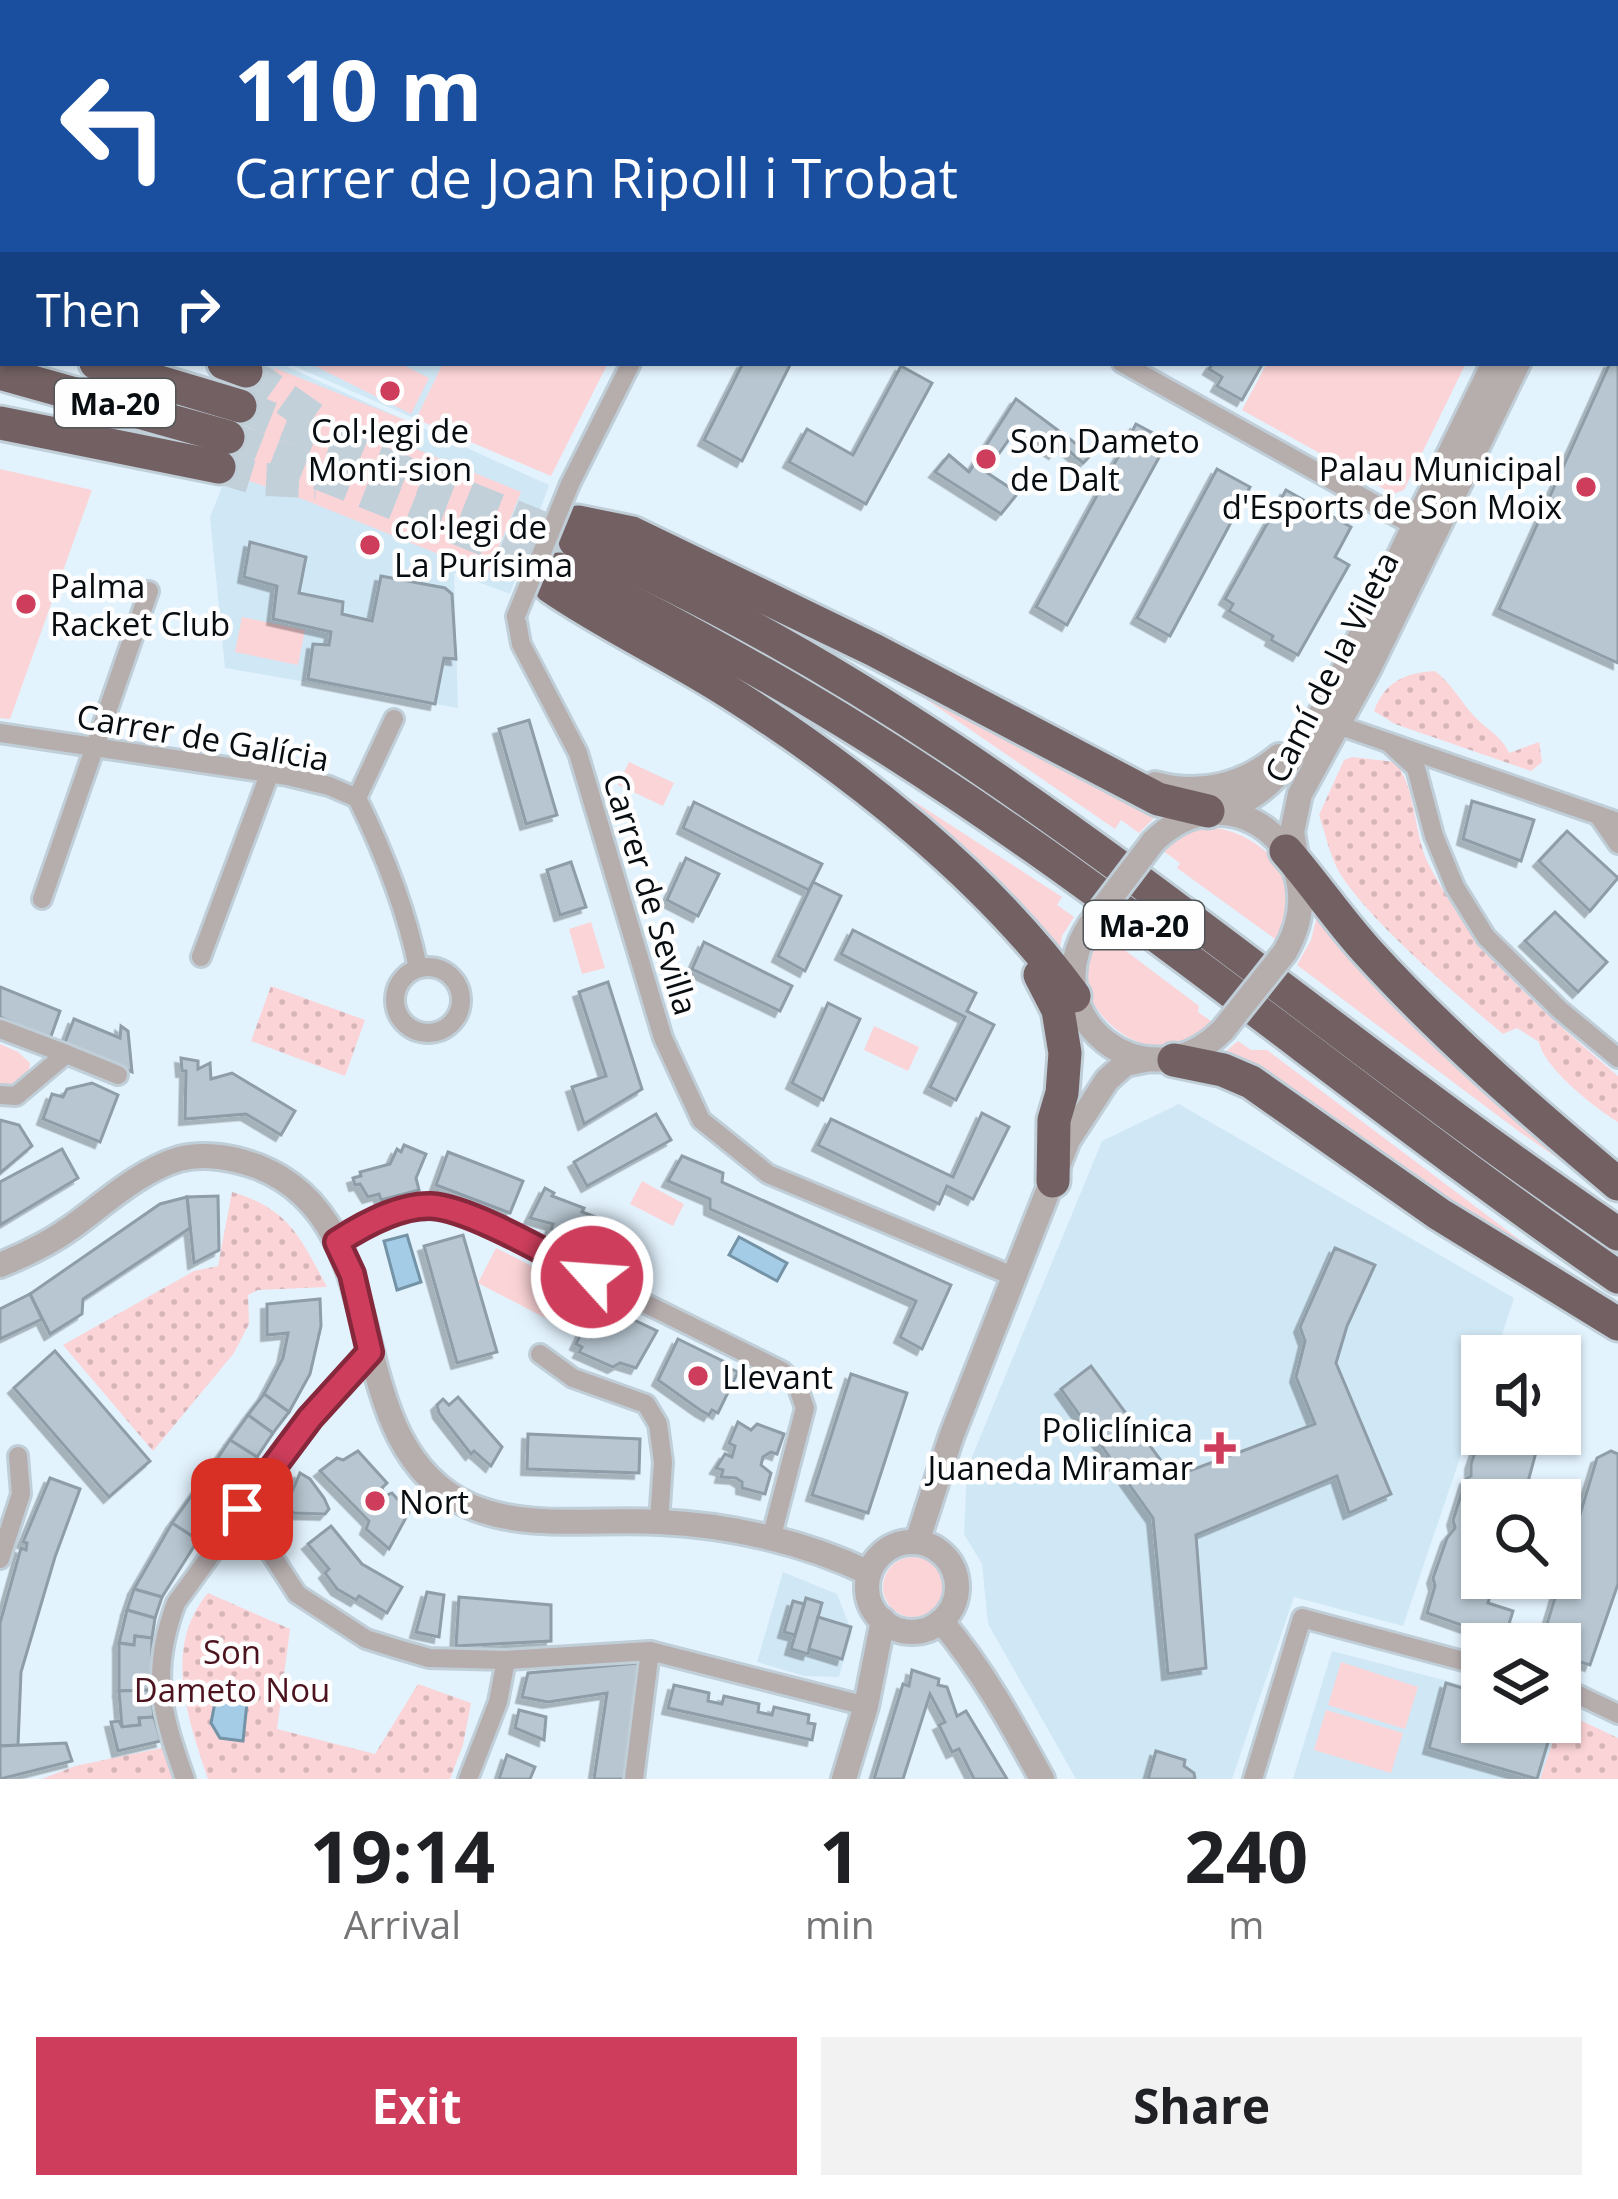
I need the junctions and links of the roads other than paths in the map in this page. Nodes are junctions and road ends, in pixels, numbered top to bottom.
1 (101, 366) edge
2 (629, 366) edge
3 (1132, 366) edge
4 (1493, 366) edge
5 (1516, 366) edge
6 (0, 373) edge
7 (0, 423) edge
8 (229, 437) junction
9 (1414, 526) junction
10 (566, 555) junction
11 (149, 590) dead end
12 (394, 719) dead end
13 (1338, 724) junction
14 (1312, 726) junction
15 (0, 734) edge
16 (1389, 743) junction
17 (97, 748) junction
18 (1069, 752) junction
19 (268, 775) junction
20 (357, 798) junction
21 (1213, 811) junction
22 (1608, 818) edge
23 (1618, 844) edge
24 (939, 854) junction
25 (1294, 864) junction
26 (41, 898) dead end
27 (201, 957) dead end
28 (418, 968) dead end
29 (1075, 999) junction
30 (0, 1029) edge
31 (66, 1054) junction
32 (1618, 1058) edge
33 (1160, 1060) junction
34 (118, 1075) dead end
35 (0, 1095) edge
36 (1068, 1140) junction
37 (1360, 1160) junction
38 (1052, 1181) junction
39 (1618, 1184) edge
40 (1618, 1234) edge
41 (337, 1242) junction
42 (0, 1265) edge
43 (1015, 1277) junction
44 (1618, 1277) edge
45 (1618, 1324) edge
46 (370, 1352) junction
47 (540, 1354) dead end
48 (18, 1456) dead end
49 (242, 1509) junction
50 (659, 1522) junction
51 (771, 1539) junction
52 (917, 1542) junction
53 (0, 1559) edge
54 (869, 1573) junction
55 (883, 1620) junction
56 (941, 1621) junction
57 (650, 1651) junction
58 (506, 1660) junction
59 (1461, 1660) edge
60 (1581, 1696) edge
61 (866, 1706) junction
62 (1618, 1714) edge
63 (184, 1779) edge
64 (468, 1779) edge
65 (634, 1779) edge
66 (844, 1779) edge
67 (1042, 1779) edge
68 (1253, 1779) edge

1 - 8 highway, Ma-20
2 - 43 street, Carrer de Sevilla, bridge
3 - 9 street
4 - 9 street, Camí de la Vileta
5 - 13 street, Camí de la Vileta
6 - 8 highway, Ma-20
7 - 8 highway
9 - 14 street, Camí de la Vileta
10 - 18 highway
10 - 24 highway
10 - 40 highway, Ma-20
10 - 44 highway, Ma-20
11 - 17 street
12 - 20 street
13 - 16 street
13 - 25 street, Camí de la Vileta
14 - 18 street
14 - 21 street, Camí de la Vileta
15 - 17 street, Carrer de Galícia
16 - 22 street
16 - 32 street
17 - 19 street, Carrer de Galícia
17 - 26 street
18 - 21 highway
19 - 20 street, Carrer de Galícia
19 - 27 street
20 - 28 street, Carrer de Galícia
21 - 25 street
21 - 29 street, bridge
22 - 23 street
24 - 29 highway
24 - 38 highway
25 - 33 street, bridge
25 - 39 highway
29 - 33 street
29 - 36 street
30 - 31 street
31 - 34 street
31 - 35 street
33 - 36 street
33 - 37 highway
36 - 37 street
36 - 38 street
37 - 45 highway
38 - 43 street
41 - 42 street
41 - 46 street
41 - 51 street
43 - 52 street
46 - 49 street
46 - 50 street
47 - 50 street
48 - 53 street
49 - 58 street
49 - 63 street
50 - 51 street
51 - 54 street
52 - 54 street
52 - 56 street
54 - 55 street
55 - 56 street
55 - 61 street
56 - 67 street
57 - 58 street
57 - 61 street
57 - 65 street
58 - 64 street
59 - 68 street
60 - 62 street
61 - 66 street

